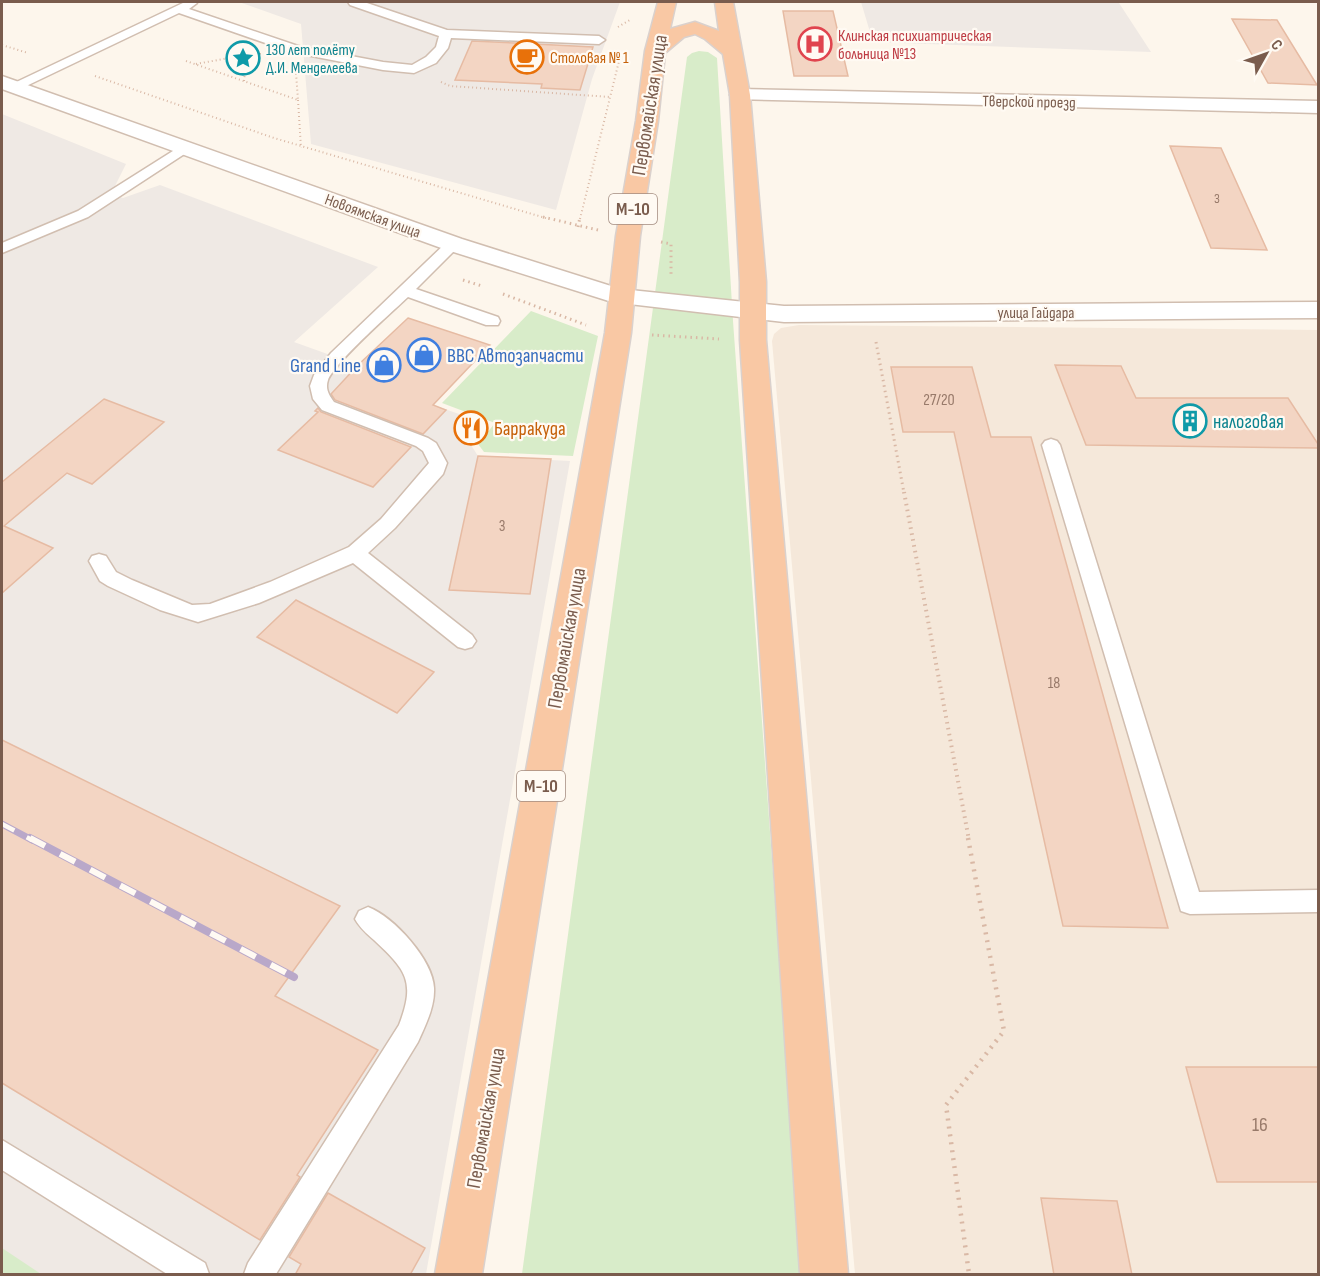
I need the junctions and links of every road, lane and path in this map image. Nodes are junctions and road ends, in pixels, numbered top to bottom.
1 (194, 2) edge
2 (354, 2) edge
3 (667, 2) edge
4 (724, 2) edge
5 (178, 9) junction
6 (632, 11) dead end
7 (627, 30) dead end
8 (446, 34) junction
9 (598, 40) dead end
10 (2, 45) edge
11 (295, 49) junction
12 (655, 51) junction
13 (622, 52) dead end
14 (733, 53) junction
15 (229, 58) dead end
16 (186, 61) dead end
17 (62, 63) junction
18 (195, 64) junction
19 (246, 64) dead end
20 (414, 69) junction
21 (244, 81) junction
22 (8, 84) edge
23 (740, 95) junction
24 (610, 97) junction
25 (298, 100) junction
26 (1318, 107) edge
27 (184, 148) junction
28 (301, 148) junction
29 (578, 227) junction
30 (628, 236) junction
31 (453, 244) junction
32 (2, 248) edge
33 (671, 278) dead end
34 (405, 291) junction
35 (621, 297) junction
36 (1318, 310) edge
37 (492, 321) dead end
38 (753, 326) junction
39 (618, 333) junction
40 (876, 341) dead end
41 (1050, 445) dead end
42 (354, 553) junction
43 (99, 561) dead end
44 (465, 641) dead end
45 (1318, 901) edge
46 (368, 919) dead end
47 (2, 1154) edge
48 (194, 1275) edge
49 (260, 1275) edge
50 (458, 1275) edge
51 (824, 1275) edge
52 (969, 1275) edge

1 - 5 lane
2 - 8 lane
3 - 12 highway, Первомайская улица / М-10
4 - 14 highway
5 - 11 lane
5 - 17 lane
6 - 7 path
8 - 9 lane
8 - 20 lane
10 - 17 path
11 - 20 lane
11 - 25 path
12 - 14 highway
12 - 30 highway, Первомайская улица / М-10
13 - 24 path
14 - 23 highway
15 - 18 path
16 - 18 path
17 - 22 lane
17 - 28 path
18 - 21 path
19 - 21 path
20 - 24 path
21 - 25 path
22 - 27 street, Новоямская улица
23 - 26 street, Тверской проезд
23 - 38 highway
24 - 29 path
25 - 28 path
27 - 31 street, Новоямская улица
27 - 32 lane
28 - 29 path
29 - 30 path
30 - 33 path
30 - 35 highway, Первомайская улица / М-10
31 - 34 lane
31 - 35 street, Новоямская улица
34 - 37 lane
34 - 42 lane
35 - 38 street, Новоямская улица
35 - 39 highway, Первомайская улица / М-10
36 - 38 street, улица Гайдара
38 - 39 path
38 - 51 highway
39 - 50 highway, Первомайская улица / М-10
40 - 52 path
41 - 45 lane
42 - 43 lane
42 - 44 lane
46 - 49 lane
47 - 48 lane

